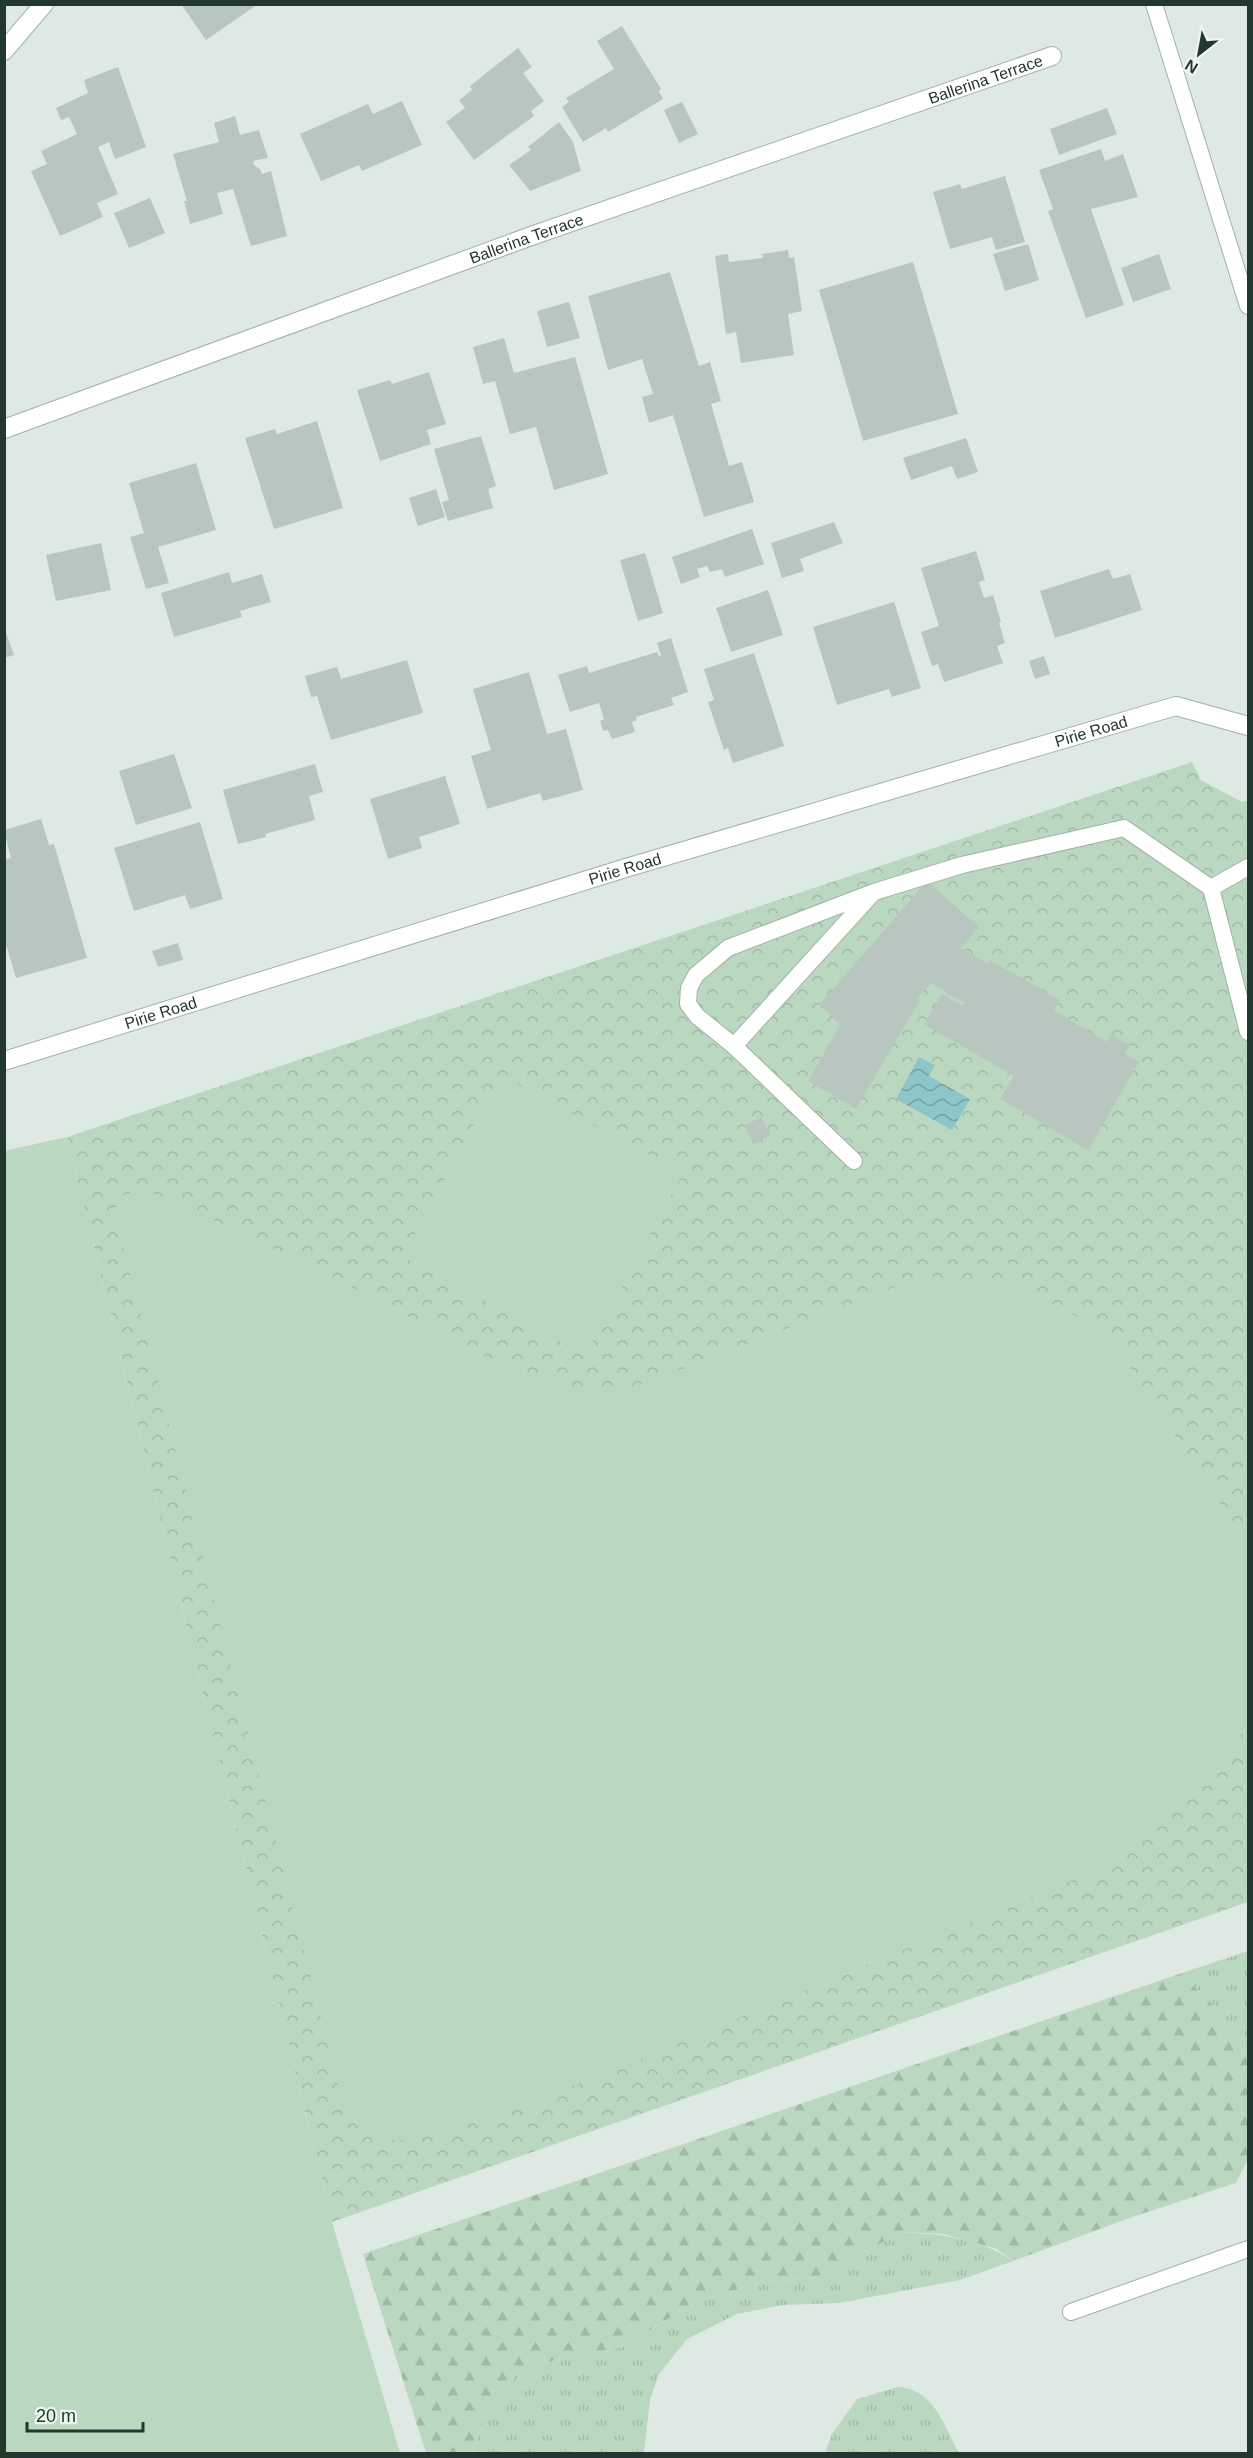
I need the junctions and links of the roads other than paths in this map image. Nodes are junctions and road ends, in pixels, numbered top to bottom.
1 (44, 4) edge
2 (1154, 4) edge
3 (4, 51) edge
4 (1053, 56) dead end
5 (1248, 306) edge
6 (4, 429) edge
7 (1248, 727) edge
8 (1248, 867) edge
9 (1211, 888) junction
10 (874, 892) junction
11 (1248, 1032) edge
12 (734, 1046) junction
13 (4, 1060) edge
14 (854, 1161) dead end
15 (1248, 2249) edge
16 (1071, 2312) dead end

1 - 3 street
2 - 5 lane
4 - 6 street, Ballerina Terrace
7 - 13 street, Pirie Road
8 - 9 lane
9 - 10 lane
9 - 11 lane
10 - 12 lane
10 - 12 lane
12 - 14 lane
15 - 16 lane

